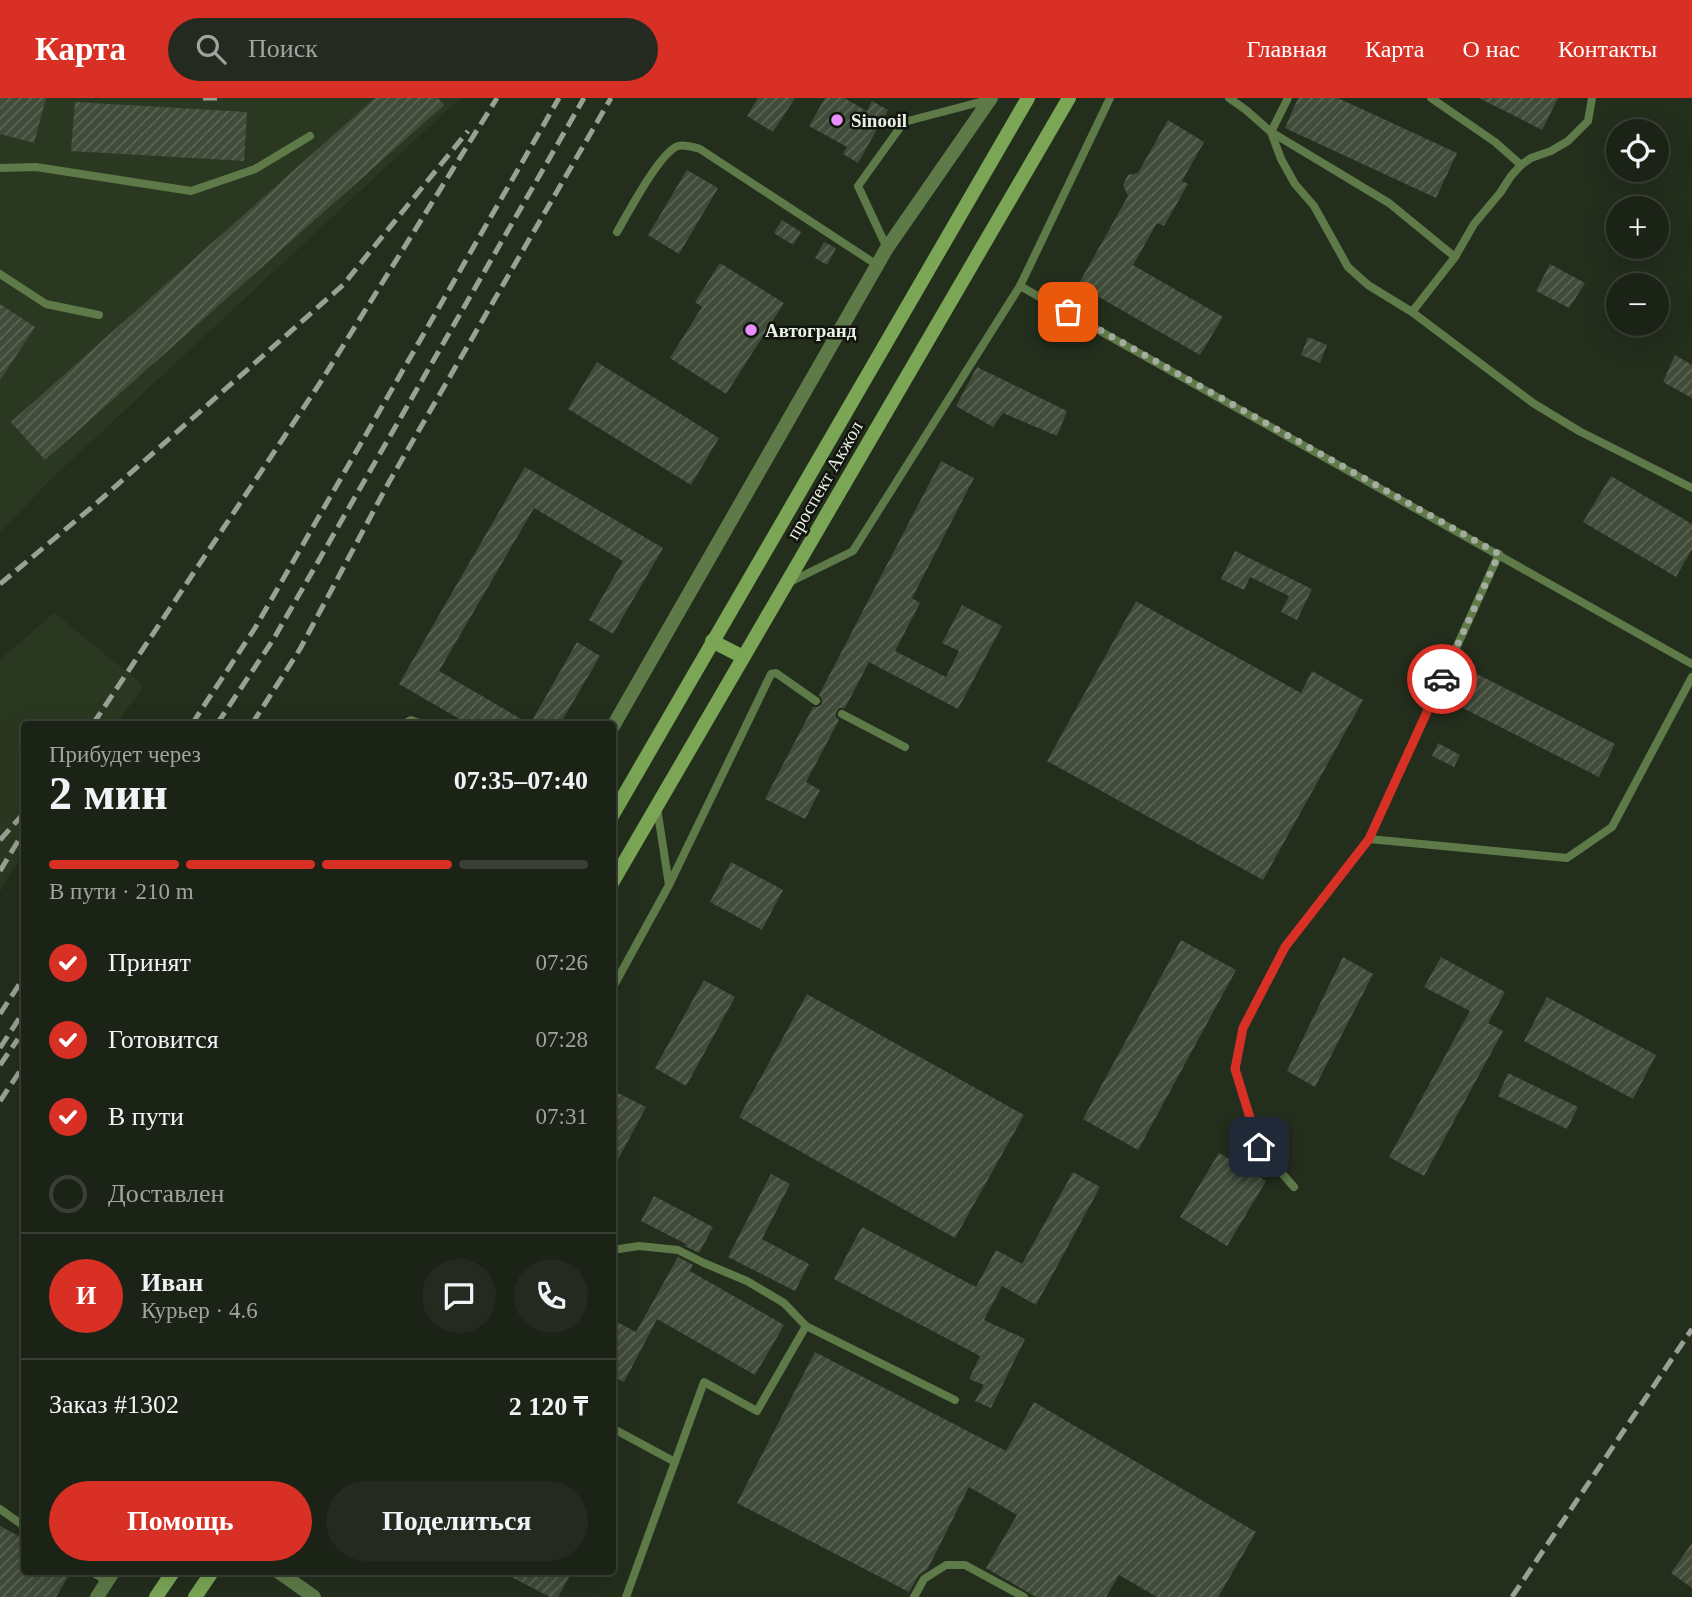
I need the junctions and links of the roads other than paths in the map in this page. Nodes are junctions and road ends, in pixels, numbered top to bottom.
1 (1028, 98) edge
2 (1069, 98) edge
3 (1110, 98) edge
4 (1229, 98) edge
5 (1288, 98) edge
6 (1431, 98) edge
7 (1592, 98) edge
8 (991, 99) edge
9 (1271, 132) junction
10 (310, 136) dead end
11 (1521, 165) junction
12 (0, 168) edge
13 (617, 232) dead end
14 (887, 247) junction
15 (1455, 257) junction
16 (877, 265) junction
17 (0, 274) edge
18 (1020, 286) junction
19 (1412, 312) junction
20 (99, 315) dead end
21 (1692, 488) edge
22 (1499, 554) junction
23 (785, 584) junction
24 (712, 641) junction
25 (743, 657) junction
26 (1692, 664) edge
27 (1692, 677) edge
28 (816, 701) dead end
29 (842, 714) dead end
30 (616, 721) edge
31 (905, 747) dead end
32 (657, 806) junction
33 (616, 809) edge
34 (1369, 839) junction
35 (616, 876) edge
36 (669, 885) junction
37 (616, 982) edge
38 (1294, 1187) dead end
39 (616, 1250) edge
40 (806, 1326) junction
41 (955, 1401) dead end
42 (616, 1430) edge
43 (675, 1462) junction
44 (0, 1509) edge
45 (21, 1524) edge
46 (171, 1575) edge
47 (210, 1575) edge
48 (282, 1575) edge
49 (110, 1576) edge
50 (304, 1594) edge
51 (97, 1597) edge
52 (156, 1597) edge
53 (195, 1597) edge
54 (626, 1597) edge
55 (914, 1597) edge
56 (1024, 1597) edge

1 - 24 main road, проспект Акжол
2 - 23 main road, проспект Акжол
3 - 18 lane
4 - 9 lane
5 - 9 lane
6 - 11 lane
7 - 11 lane
8 - 14 street
8 - 14 lane
9 - 15 lane
9 - 19 lane
10 - 12 lane
11 - 15 lane
13 - 16 lane
14 - 16 street
15 - 19 lane
16 - 30 street
17 - 20 lane
18 - 22 lane
18 - 23 lane
19 - 21 lane
22 - 26 lane
22 - 34 lane
23 - 25 main road, проспект Акжол
24 - 25 main road
24 - 33 main road, проспект Акжол
25 - 32 main road, проспект Акжол
27 - 34 lane
28 - 36 lane
29 - 31 lane
32 - 35 main road, проспект Акжол
32 - 36 lane
34 - 38 lane
36 - 37 lane
39 - 40 lane
40 - 41 lane
40 - 43 lane
42 - 43 lane
43 - 54 lane
44 - 45 lane
46 - 52 main road
47 - 53 main road
48 - 50 street
49 - 51 street
55 - 56 lane

